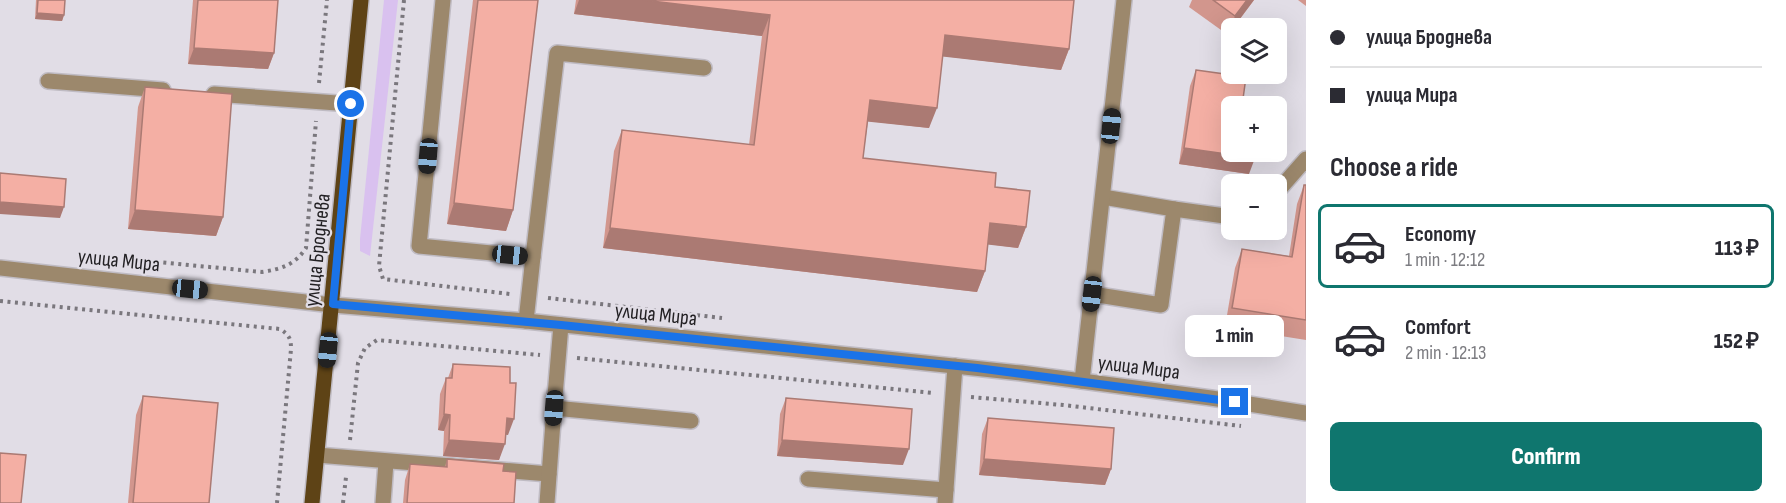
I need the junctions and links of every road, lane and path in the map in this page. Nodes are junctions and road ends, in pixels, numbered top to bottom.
1 (327, 0) edge
2 (361, 0) edge
3 (404, 0) edge
4 (443, 0) edge
5 (1125, 0) edge
6 (704, 68) dead end
7 (48, 81) dead end
8 (177, 91) edge
9 (201, 93) edge
10 (318, 102) junction
11 (351, 104) junction
12 (1306, 159) edge
13 (1287, 181) edge
14 (1103, 197) junction
15 (1174, 210) junction
16 (1221, 216) edge
17 (533, 257) junction
18 (119, 258) dead end
19 (0, 268) edge
20 (1092, 294) junction
21 (529, 296) junction
22 (0, 301) edge
23 (333, 304) junction
24 (730, 319) dead end
25 (526, 321) junction
26 (561, 325) junction
27 (558, 356) junction
28 (955, 366) junction
29 (1082, 381) junction
30 (953, 395) junction
31 (554, 408) junction
32 (1306, 413) edge
33 (691, 421) dead end
34 (1252, 428) dead end
35 (317, 455) junction
36 (349, 458) junction
37 (386, 462) junction
38 (549, 474) junction
39 (808, 479) dead end
40 (946, 497) edge
41 (277, 503) edge
42 (312, 503) edge
43 (343, 503) edge
44 (383, 503) edge
45 (547, 503) edge

1 - 10 path
2 - 11 main road, улица Броднева
3 - 21 path
4 - 17 street
5 - 14 street
6 - 17 street
7 - 8 street
9 - 10 street
10 - 11 street
10 - 18 path
11 - 23 main road, улица Броднева
12 - 13 street
14 - 15 street
14 - 20 street
15 - 16 street
15 - 20 street
17 - 21 street
19 - 23 street, улица Мира
20 - 29 street
21 - 24 path
21 - 25 street
22 - 41 path
23 - 25 street, улица Мира
23 - 35 main road, улица Броднева
25 - 26 street, улица Мира
26 - 27 street
26 - 28 street, улица Мира
27 - 30 path
27 - 31 street
27 - 36 path
28 - 29 street, улица Мира
28 - 30 street
29 - 32 street, улица Мира
30 - 34 path
30 - 40 street
31 - 33 street
31 - 38 street
35 - 36 street
35 - 42 main road, улица Броднева
36 - 37 street
36 - 43 path
37 - 38 street
37 - 44 street
38 - 45 street
39 - 40 street

